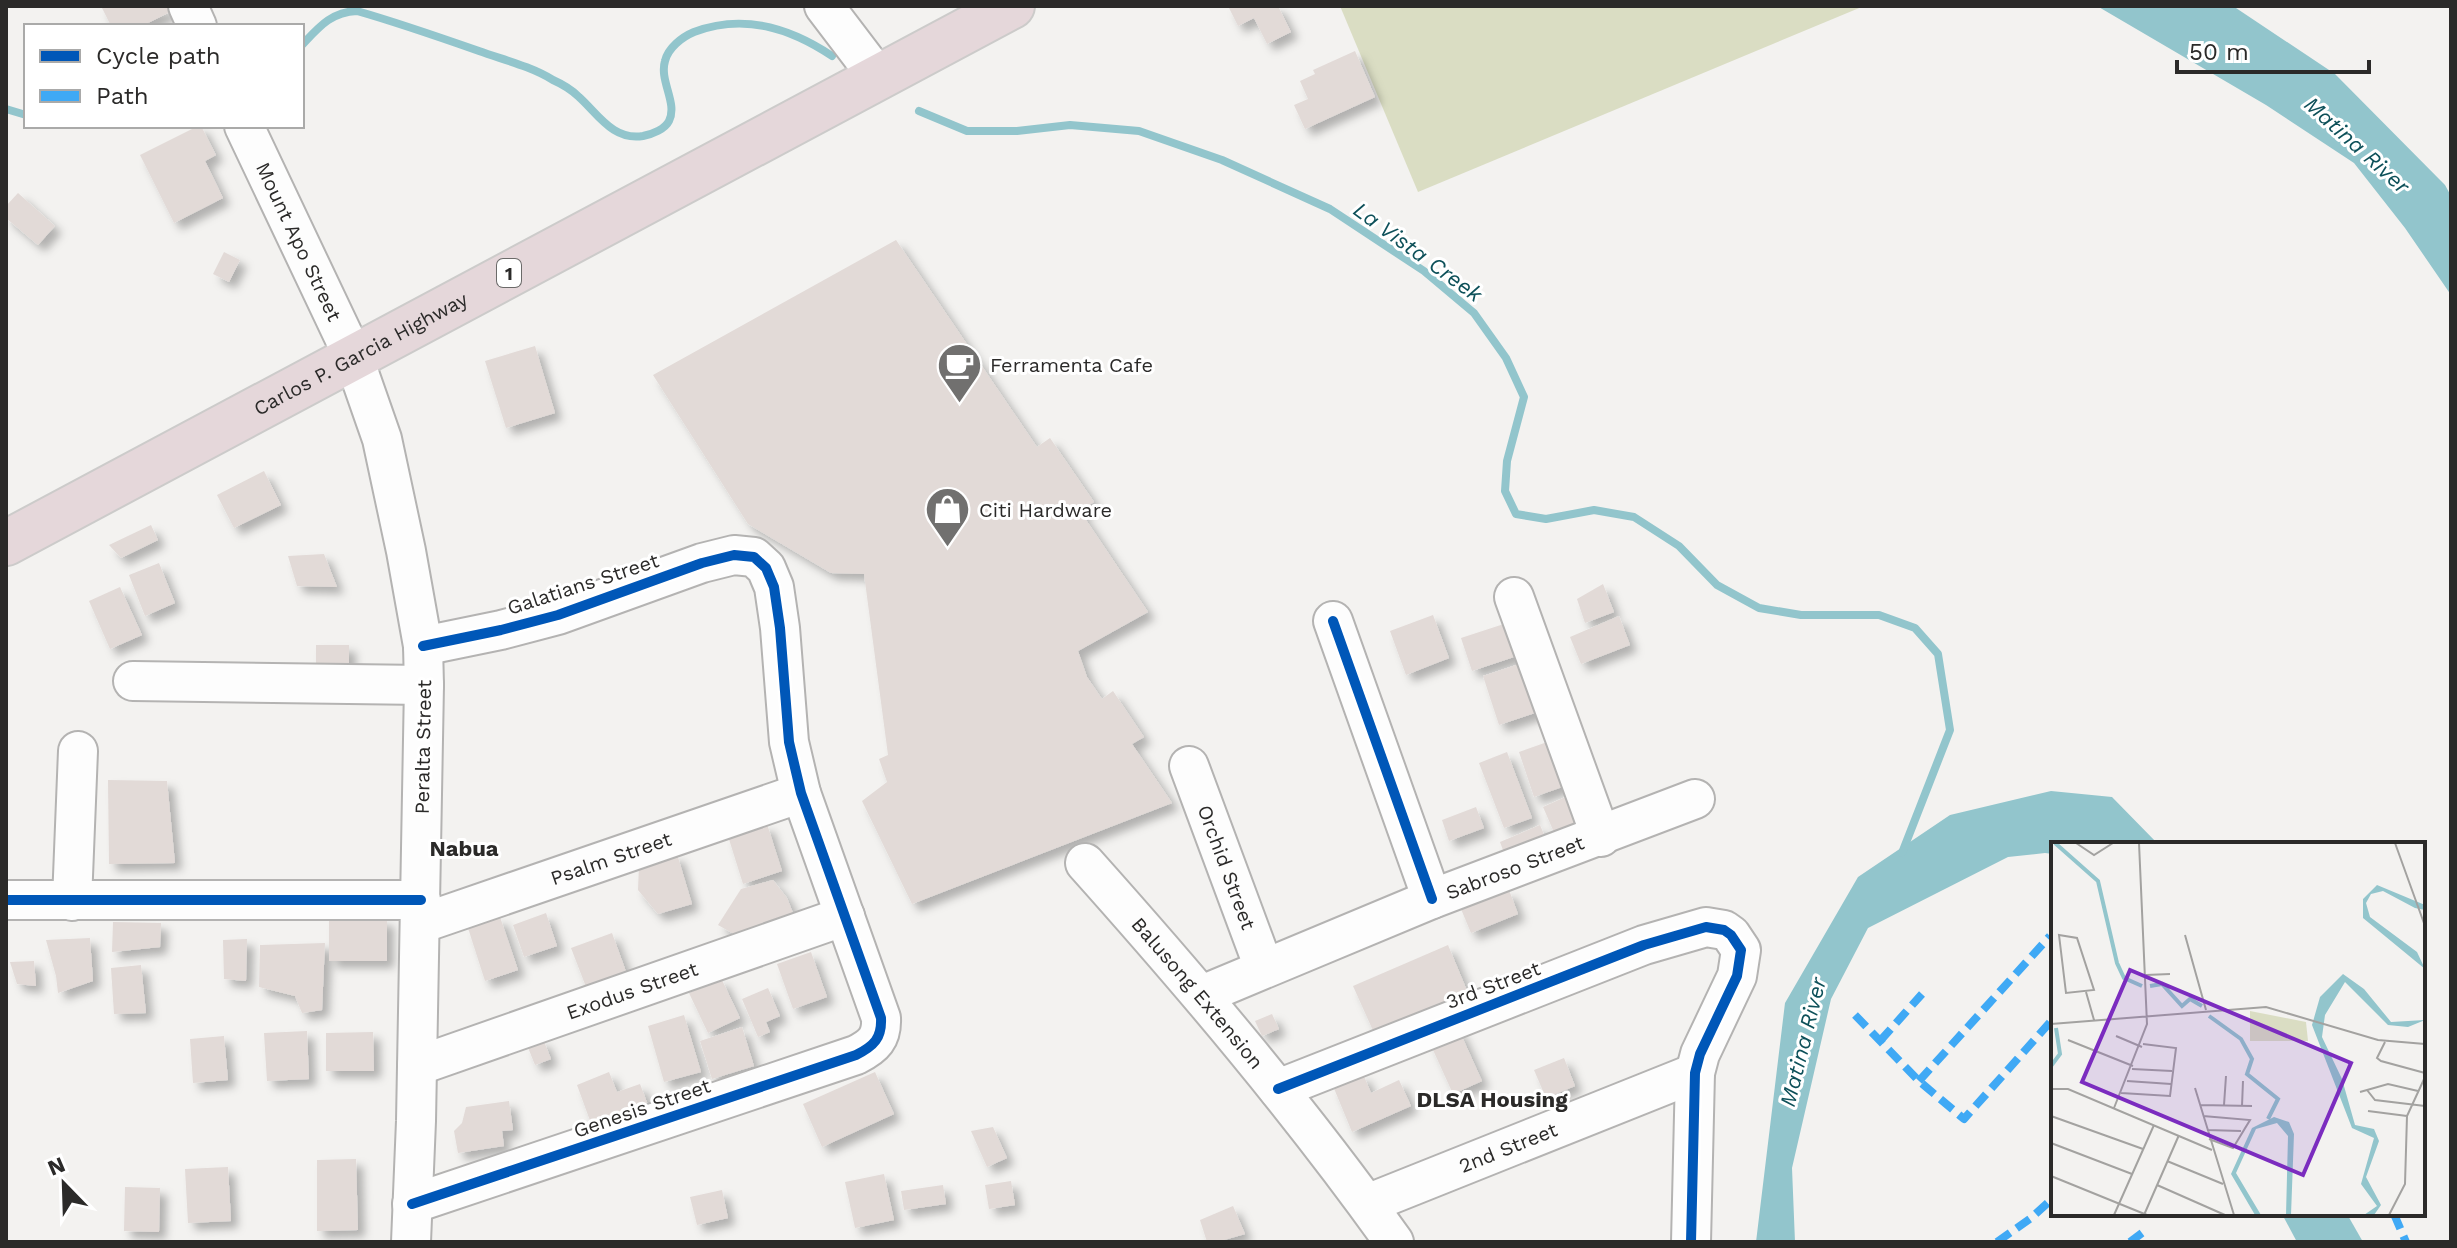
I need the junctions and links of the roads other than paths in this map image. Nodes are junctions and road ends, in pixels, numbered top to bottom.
1 (824, 6) edge
2 (1012, 6) edge
3 (878, 77) junction
4 (245, 128) edge
5 (353, 356) junction
6 (6, 543) edge
7 (1514, 597) dead end
8 (1333, 621) dead end
9 (423, 646) junction
10 (133, 681) dead end
11 (424, 685) junction
12 (78, 751) dead end
13 (1189, 766) dead end
14 (801, 793) junction
15 (1695, 799) dead end
16 (1601, 837) junction
17 (1085, 863) dead end
18 (1432, 899) junction
19 (6, 900) edge
20 (72, 901) junction
21 (420, 912) junction
22 (845, 916) junction
23 (1264, 968) junction
24 (1202, 995) junction
25 (417, 1066) junction
26 (1695, 1073) junction
27 (1278, 1089) junction
28 (412, 1204) junction
29 (1367, 1204) junction
30 (411, 1242) edge
31 (1394, 1242) edge
32 (1691, 1242) edge

1 - 3 street
2 - 3 highway, Carlos P. Garcia Highway / 1
3 - 5 highway, Carlos P. Garcia Highway / 1
4 - 5 street, Mount Apo Street
5 - 6 highway, Carlos P. Garcia Highway / 1
5 - 9 street, Peralta Street
7 - 16 street
8 - 18 street
9 - 11 street, Peralta Street
9 - 14 street, Galatians Street
10 - 11 street
11 - 21 street, Peralta Street
12 - 20 street
13 - 23 street, Orchid Street
14 - 21 street, Psalm Street
14 - 22 street
15 - 16 street, Sabroso Street
16 - 18 street, Sabroso Street
17 - 24 street, Balusong Extension
18 - 23 street, Sabroso Street
19 - 20 street, Psalm Street
20 - 21 street, Psalm Street
21 - 25 street, Peralta Street
22 - 25 street, Exodus Street
22 - 28 street, Genesis Street
23 - 24 street, Sabroso Street
24 - 27 street, Balusong Extension
25 - 28 street, Peralta Street
26 - 27 street, 3rd Street
26 - 29 street, 2nd Street
26 - 32 street
27 - 29 street, Balusong Extension
28 - 30 street, Peralta Street
29 - 31 street, Balusong Extension

